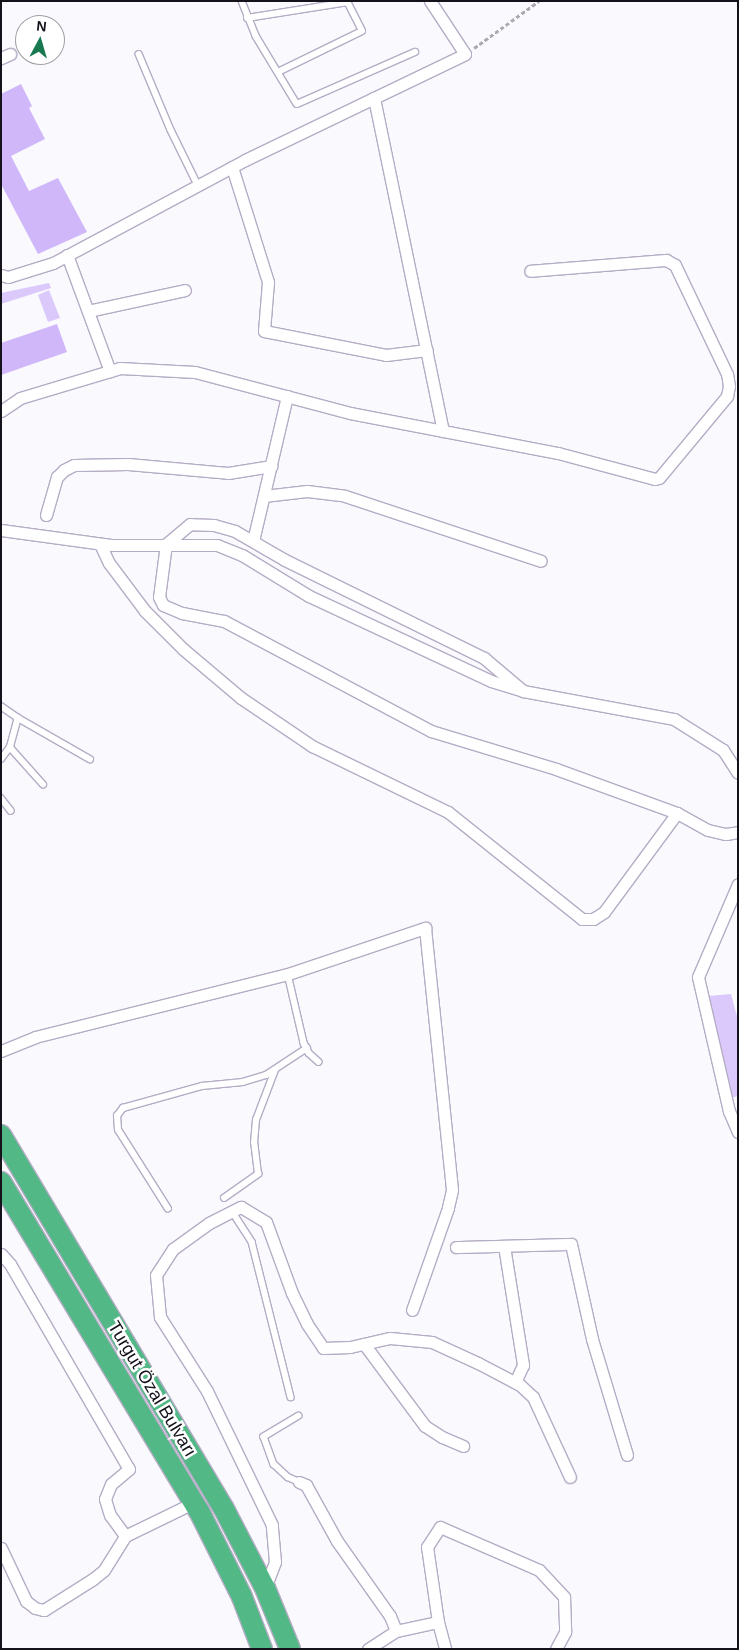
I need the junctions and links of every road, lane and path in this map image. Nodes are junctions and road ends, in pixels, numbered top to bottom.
1 (242, 1) edge
2 (430, 1) edge
3 (539, 1) edge
4 (347, 2) edge
5 (247, 18) junction
6 (416, 52) dead end
7 (139, 54) dead end
8 (465, 54) junction
9 (278, 72) junction
10 (374, 98) junction
11 (232, 167) junction
12 (198, 185) junction
13 (68, 255) junction
14 (530, 271) dead end
15 (1, 276) edge
16 (185, 290) dead end
17 (88, 310) junction
18 (426, 350) junction
19 (110, 371) junction
20 (287, 396) junction
21 (1, 411) edge
22 (443, 431) junction
23 (271, 466) junction
24 (264, 496) junction
25 (46, 515) dead end
26 (1, 530) edge
27 (253, 541) junction
28 (100, 544) junction
29 (166, 544) junction
30 (541, 561) dead end
31 (523, 691) junction
32 (1, 706) edge
33 (18, 718) junction
34 (10, 747) junction
35 (90, 758) dead end
36 (1, 759) edge
37 (738, 773) edge
38 (43, 784) dead end
39 (1, 798) edge
40 (10, 810) dead end
41 (677, 813) junction
42 (738, 832) edge
43 (738, 884) edge
44 (288, 974) junction
45 (307, 1048) junction
46 (1, 1051) edge
47 (319, 1062) dead end
48 (276, 1069) junction
49 (738, 1132) edge
50 (1, 1135) edge
51 (1, 1182) edge
52 (224, 1198) dead end
53 (168, 1209) dead end
54 (232, 1212) junction
55 (504, 1246) junction
56 (456, 1247) dead end
57 (1, 1254) edge
58 (6, 1265) edge
59 (412, 1310) dead end
60 (364, 1344) junction
61 (515, 1382) junction
62 (291, 1397) dead end
63 (299, 1416) dead end
64 (463, 1446) dead end
65 (627, 1455) dead end
66 (570, 1477) dead end
67 (299, 1482) joint
68 (194, 1503) junction
69 (126, 1536) junction
70 (1, 1548) edge
71 (265, 1588) junction
72 (438, 1622) junction
73 (396, 1631) junction
74 (385, 1644) edge
75 (262, 1649) edge
76 (290, 1649) edge
77 (368, 1649) edge
78 (445, 1649) edge
79 (556, 1649) edge

1 - 5 lane
2 - 8 street
3 - 8 path
4 - 5 lane
4 - 9 lane
5 - 9 lane
6 - 9 lane
7 - 12 lane
8 - 10 street
10 - 11 street
10 - 18 street
11 - 12 street
11 - 18 street
12 - 13 street
13 - 15 street
13 - 17 street
14 - 22 street
16 - 17 street
17 - 19 street
18 - 22 street
19 - 20 street
19 - 21 street
20 - 22 street
20 - 23 street
23 - 24 street
23 - 25 street
24 - 27 street
24 - 30 street
26 - 28 street
27 - 29 street
27 - 31 street
28 - 29 street
28 - 41 street
29 - 31 street
29 - 41 street
31 - 37 street
32 - 33 lane
33 - 34 lane
33 - 35 lane
34 - 36 lane
34 - 38 lane
39 - 40 lane
41 - 42 street
43 - 49 street
44 - 45 lane
44 - 46 street
44 - 59 street
45 - 47 lane
45 - 48 lane
48 - 52 lane
48 - 53 lane
50 - 71 highway, Turgut Özal Bulvarı
51 - 68 highway, Turgut Özal Bulvarı
54 - 60 street
54 - 62 lane
54 - 71 street
55 - 56 street
55 - 61 street
55 - 65 street
57 - 58 street
58 - 69 street
60 - 61 street
60 - 64 street
61 - 66 street
63 - 67 lane
67 - 73 street
68 - 69 street
68 - 75 highway, Turgut Özal Bulvarı
69 - 70 street
71 - 76 highway, Turgut Özal Bulvarı
72 - 73 street
72 - 78 street
72 - 79 street
73 - 74 street
74 - 77 street

